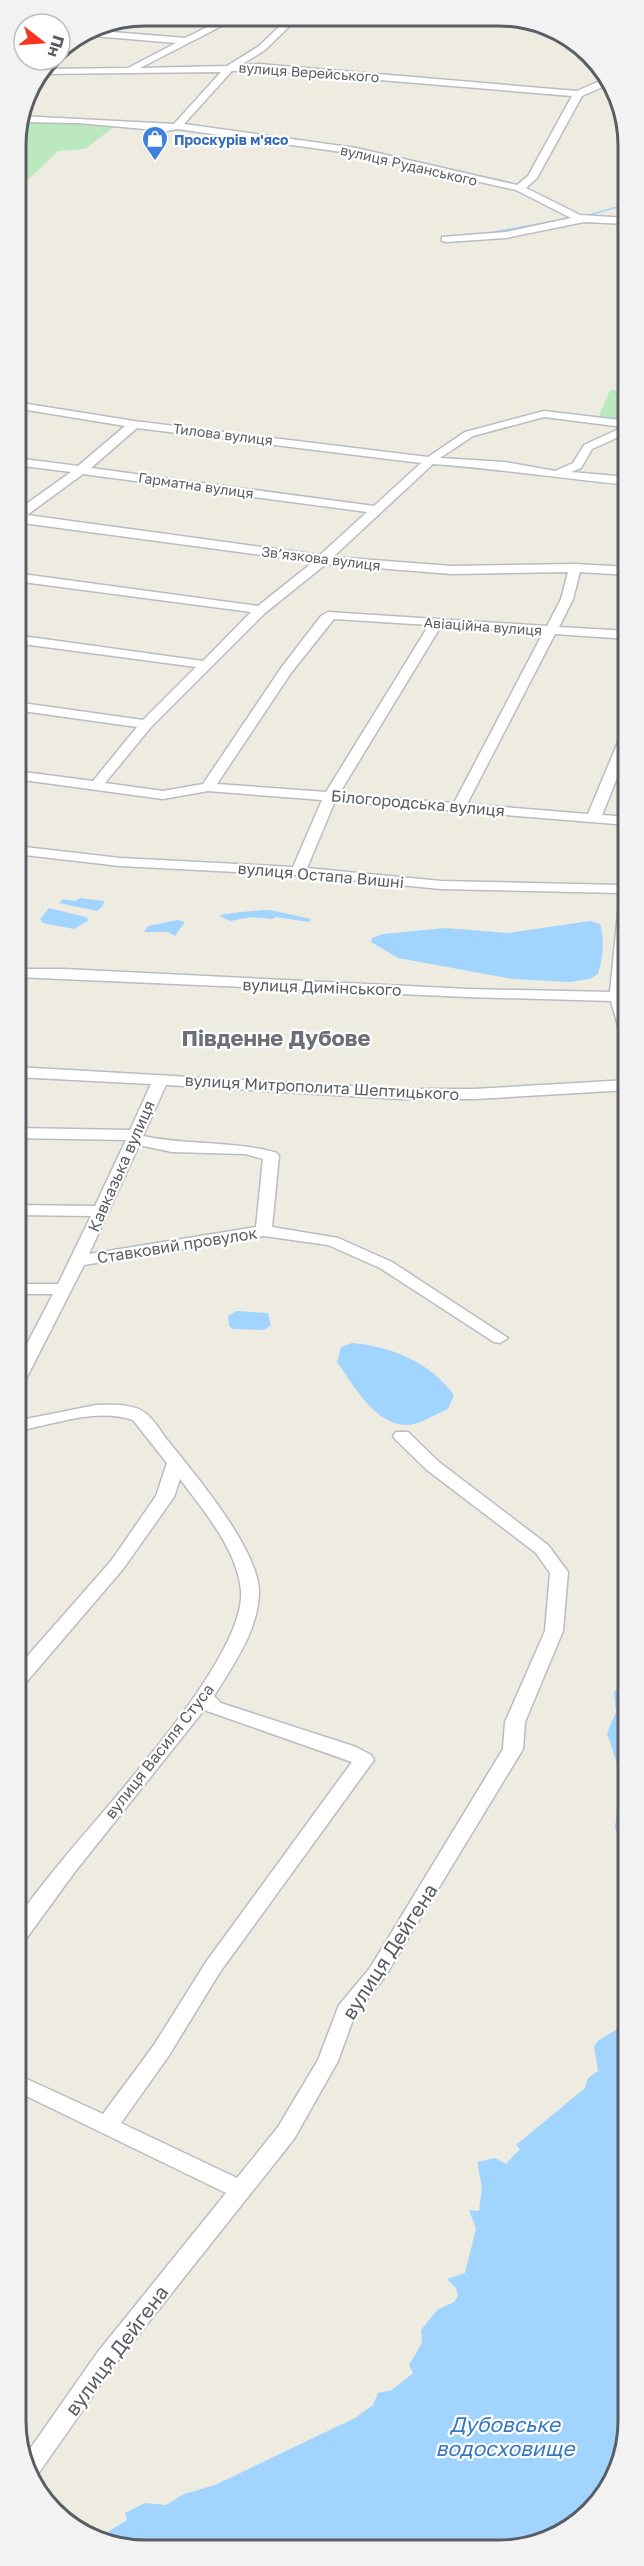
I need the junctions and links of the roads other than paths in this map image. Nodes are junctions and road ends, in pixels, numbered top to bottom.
1 (217, 26) edge
2 (285, 26) edge
3 (101, 34) edge
4 (189, 41) junction
5 (230, 68) junction
6 (129, 69) junction
7 (72, 71) edge
8 (602, 84) edge
9 (578, 94) junction
10 (29, 119) edge
11 (180, 127) junction
12 (519, 188) junction
13 (578, 219) junction
14 (618, 221) edge
15 (446, 239) dead end
16 (26, 407) edge
17 (618, 423) edge
18 (134, 424) junction
19 (618, 434) edge
20 (431, 459) junction
21 (581, 461) junction
22 (26, 462) edge
23 (81, 470) junction
24 (559, 473) junction
25 (601, 477) junction
26 (618, 480) edge
27 (26, 510) edge
28 (377, 510) junction
29 (26, 518) edge
30 (322, 560) junction
31 (575, 568) junction
32 (618, 570) edge
33 (26, 578) edge
34 (261, 610) junction
35 (437, 623) junction
36 (551, 631) junction
37 (618, 634) edge
38 (26, 640) edge
39 (206, 665) junction
40 (26, 708) edge
41 (146, 724) junction
42 (618, 759) edge
43 (26, 776) edge
44 (96, 786) junction
45 (208, 787) junction
46 (331, 796) junction
47 (459, 806) junction
48 (594, 817) junction
49 (618, 820) edge
50 (26, 851) edge
51 (298, 871) junction
52 (618, 886) edge
53 (26, 973) edge
54 (618, 997) edge
55 (26, 1072) edge
56 (161, 1079) junction
57 (618, 1086) edge
58 (26, 1133) edge
59 (134, 1137) junction
60 (26, 1209) edge
61 (102, 1211) junction
62 (264, 1231) junction
63 (78, 1261) junction
64 (26, 1289) edge
65 (62, 1289) junction
66 (500, 1338) dead end
67 (26, 1361) edge
68 (26, 1424) edge
69 (402, 1436) dead end
70 (176, 1463) junction
71 (26, 1670) edge
72 (204, 1698) junction
73 (26, 1924) edge
74 (26, 2087) edge
75 (108, 2124) junction
76 (241, 2190) junction
77 (33, 2463) edge

1 - 4 street
2 - 5 street
3 - 4 street
4 - 6 street
5 - 6 street, вулиця Верейського
5 - 9 street, вулиця Верейського
5 - 11 street
6 - 7 street, вулиця Верейського
8 - 9 street
9 - 12 street
10 - 11 street, вулиця Руданського
11 - 12 street, вулиця Руданського
12 - 13 street, вулиця Руданського
13 - 14 street
13 - 15 street
16 - 18 street, Тилова вулиця
17 - 20 street
18 - 20 street, Тилова вулиця
18 - 23 street
19 - 21 street
20 - 24 street, Тилова вулиця
20 - 28 street
21 - 24 street
21 - 25 street
22 - 23 street, Гарматна вулиця
23 - 27 street
23 - 28 street, Гарматна вулиця
24 - 25 street, Тилова вулиця
25 - 26 street, Тилова вулиця
28 - 30 street
29 - 30 street, Звʼязкова вулиця
30 - 31 street, Звʼязкова вулиця
30 - 34 street
31 - 32 street, Звʼязкова вулиця
31 - 36 street
33 - 34 street
34 - 39 street
35 - 36 street, Авіаційна вулиця
35 - 45 street, Авіаційна вулиця
35 - 46 street
36 - 37 street, Авіаційна вулиця
36 - 47 street
38 - 39 street
39 - 41 street
40 - 41 street
41 - 44 street
42 - 48 street
43 - 44 street, Білогородська вулиця
44 - 45 street, Білогородська вулиця
45 - 46 street, Білогородська вулиця
46 - 47 street, Білогородська вулиця
46 - 51 street
47 - 48 street, Білогородська вулиця
48 - 49 street, Білогородська вулиця
50 - 51 street, вулиця Остапа Вишні
51 - 52 street, вулиця Остапа Вишні
53 - 54 street, вулиця Димінського
55 - 56 street, вулиця Митрополита Шептицького
56 - 57 street, вулиця Митрополита Шептицького
56 - 59 street, Кавказька вулиця
58 - 59 street
59 - 61 street, Кавказька вулиця
59 - 62 street
60 - 61 street
61 - 63 street, Кавказька вулиця
62 - 63 street, Ставковий провулок
62 - 66 street, Ставковий провулок
63 - 65 street, Кавказька вулиця
64 - 65 street
65 - 67 street, Кавказька вулиця
68 - 70 street, вулиця Василя Стуса
69 - 76 street, вулиця Дейгена
70 - 71 street
70 - 72 street, вулиця Василя Стуса
72 - 73 street, вулиця Василя Стуса
72 - 75 street
74 - 75 street
75 - 76 street
76 - 77 street, вулиця Дейгена

